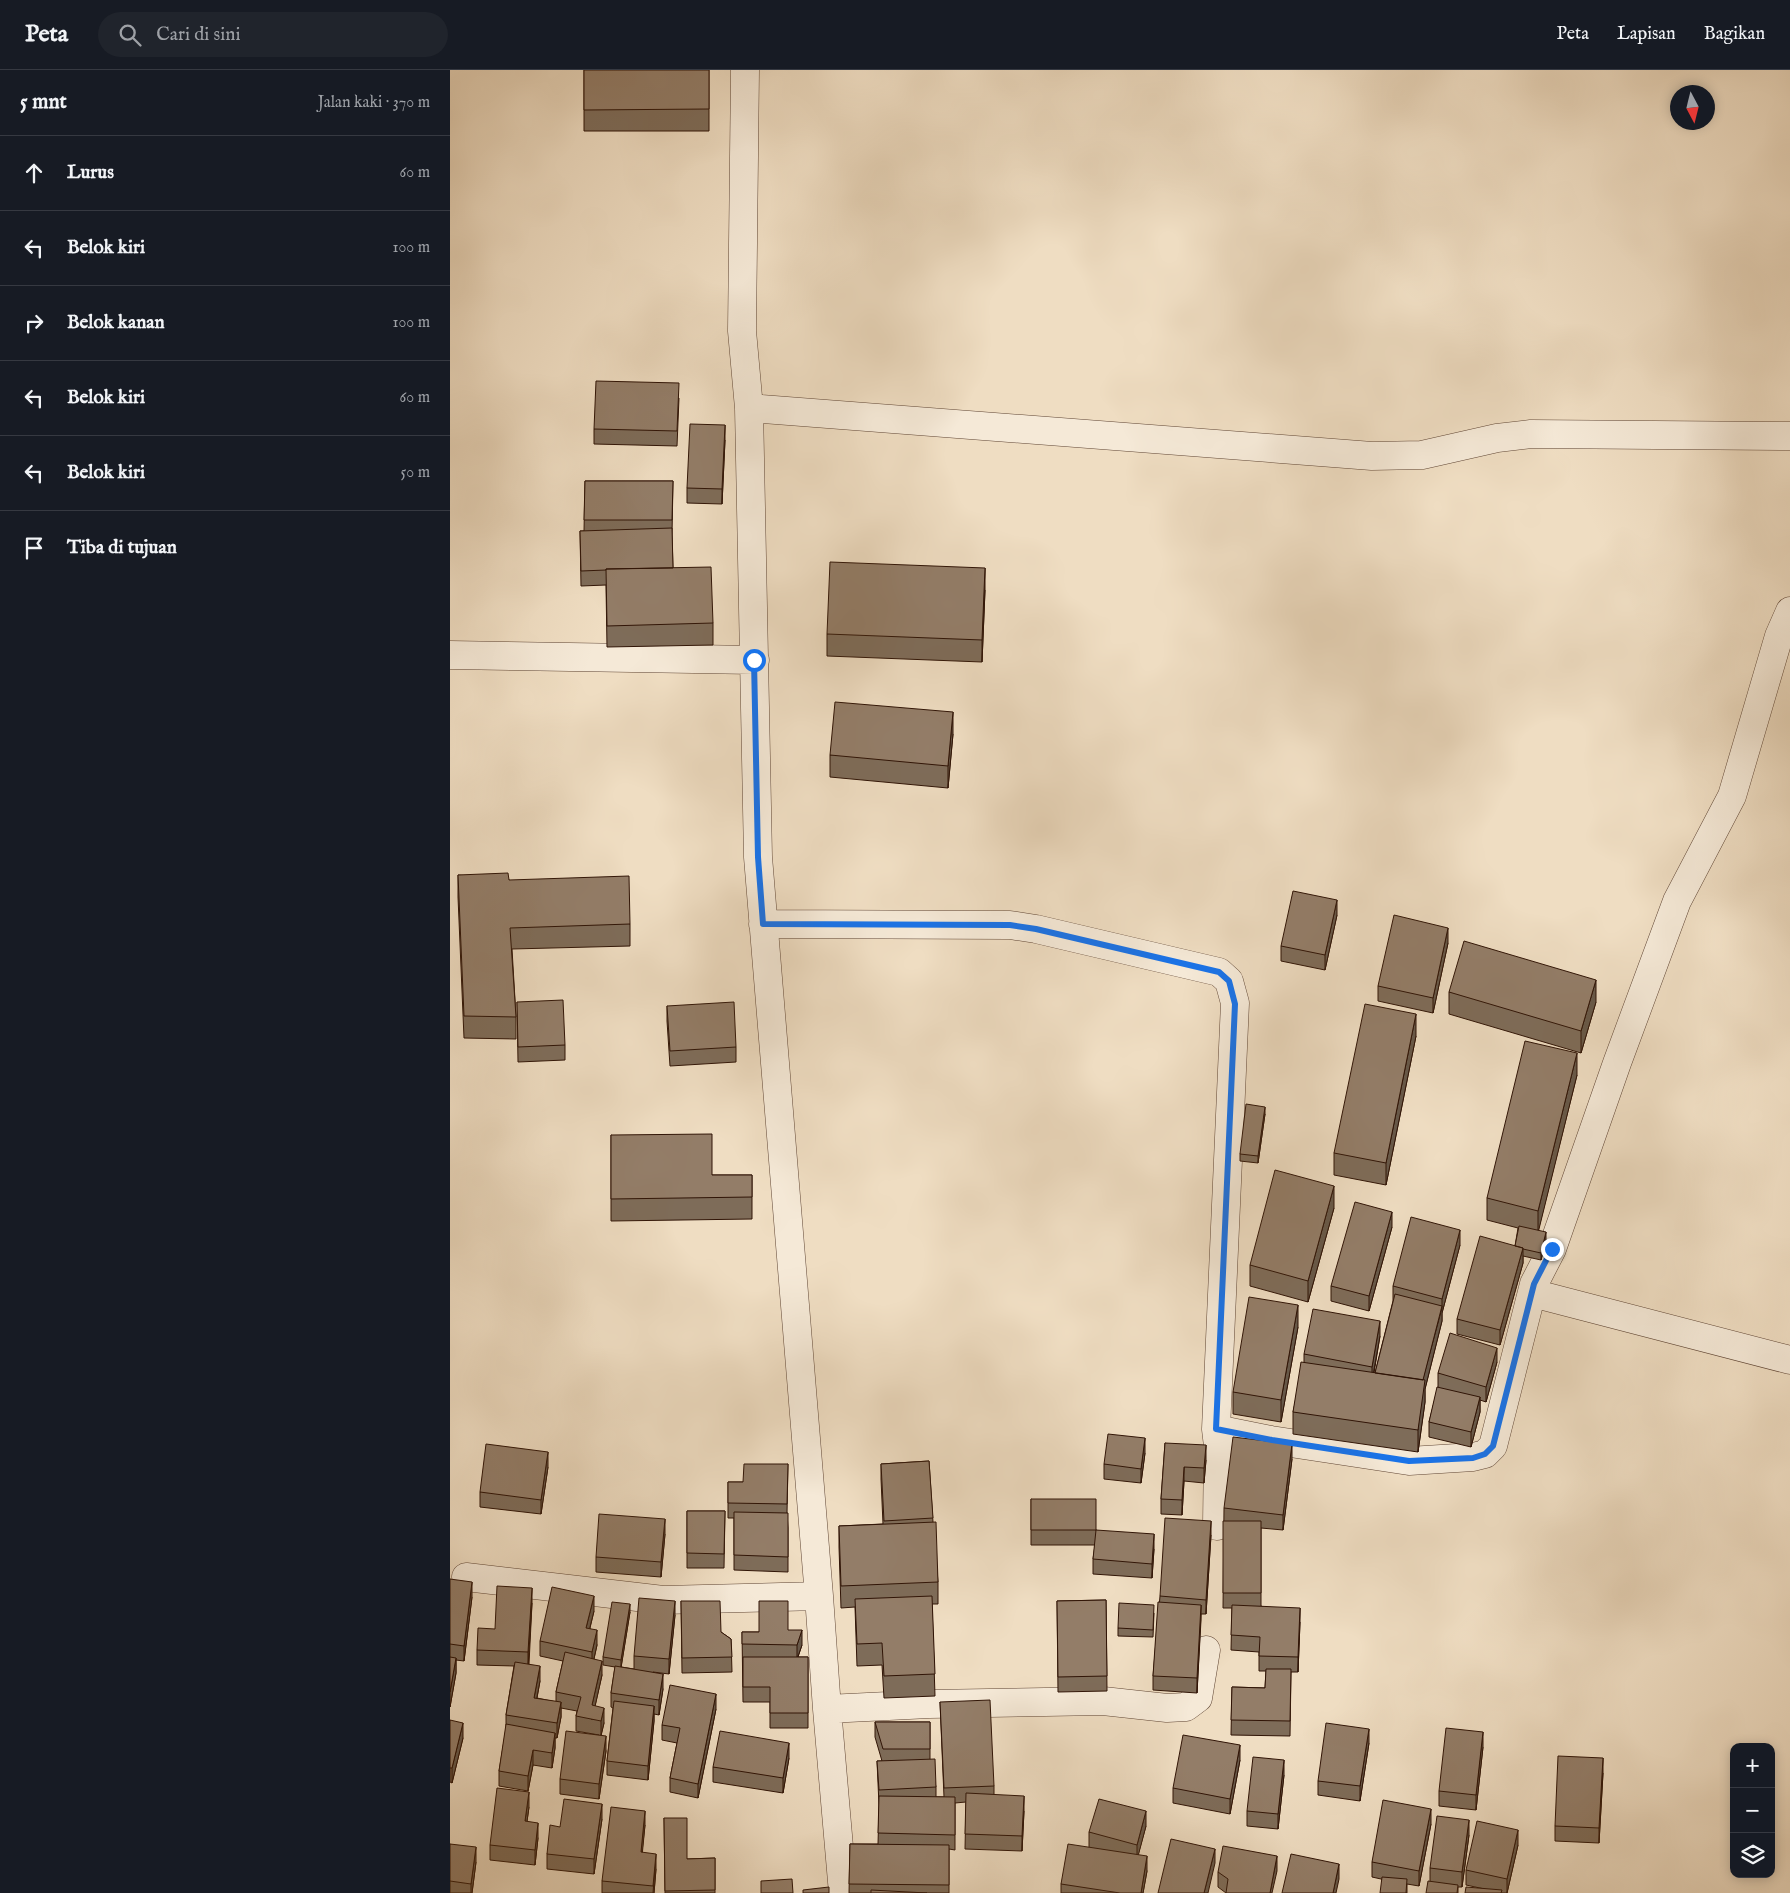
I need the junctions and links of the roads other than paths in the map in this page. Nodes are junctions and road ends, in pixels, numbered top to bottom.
1 (745, 70) edge
2 (749, 408) junction
3 (1790, 436) edge
4 (1790, 611) edge
5 (450, 655) edge
6 (754, 660) junction
7 (763, 924) junction
8 (1532, 1293) junction
9 (1790, 1360) edge
10 (1216, 1429) junction
11 (1217, 1526) dead end
12 (466, 1577) dead end
13 (820, 1596) junction
14 (1206, 1650) dead end
15 (827, 1710) junction
16 (843, 1893) edge

1 - 2 street
2 - 3 street
2 - 6 street
4 - 8 street
5 - 6 street
6 - 7 street
7 - 10 street
7 - 13 street
8 - 9 street
8 - 10 street
10 - 11 street
12 - 13 street
13 - 15 street
14 - 15 street
15 - 16 street

